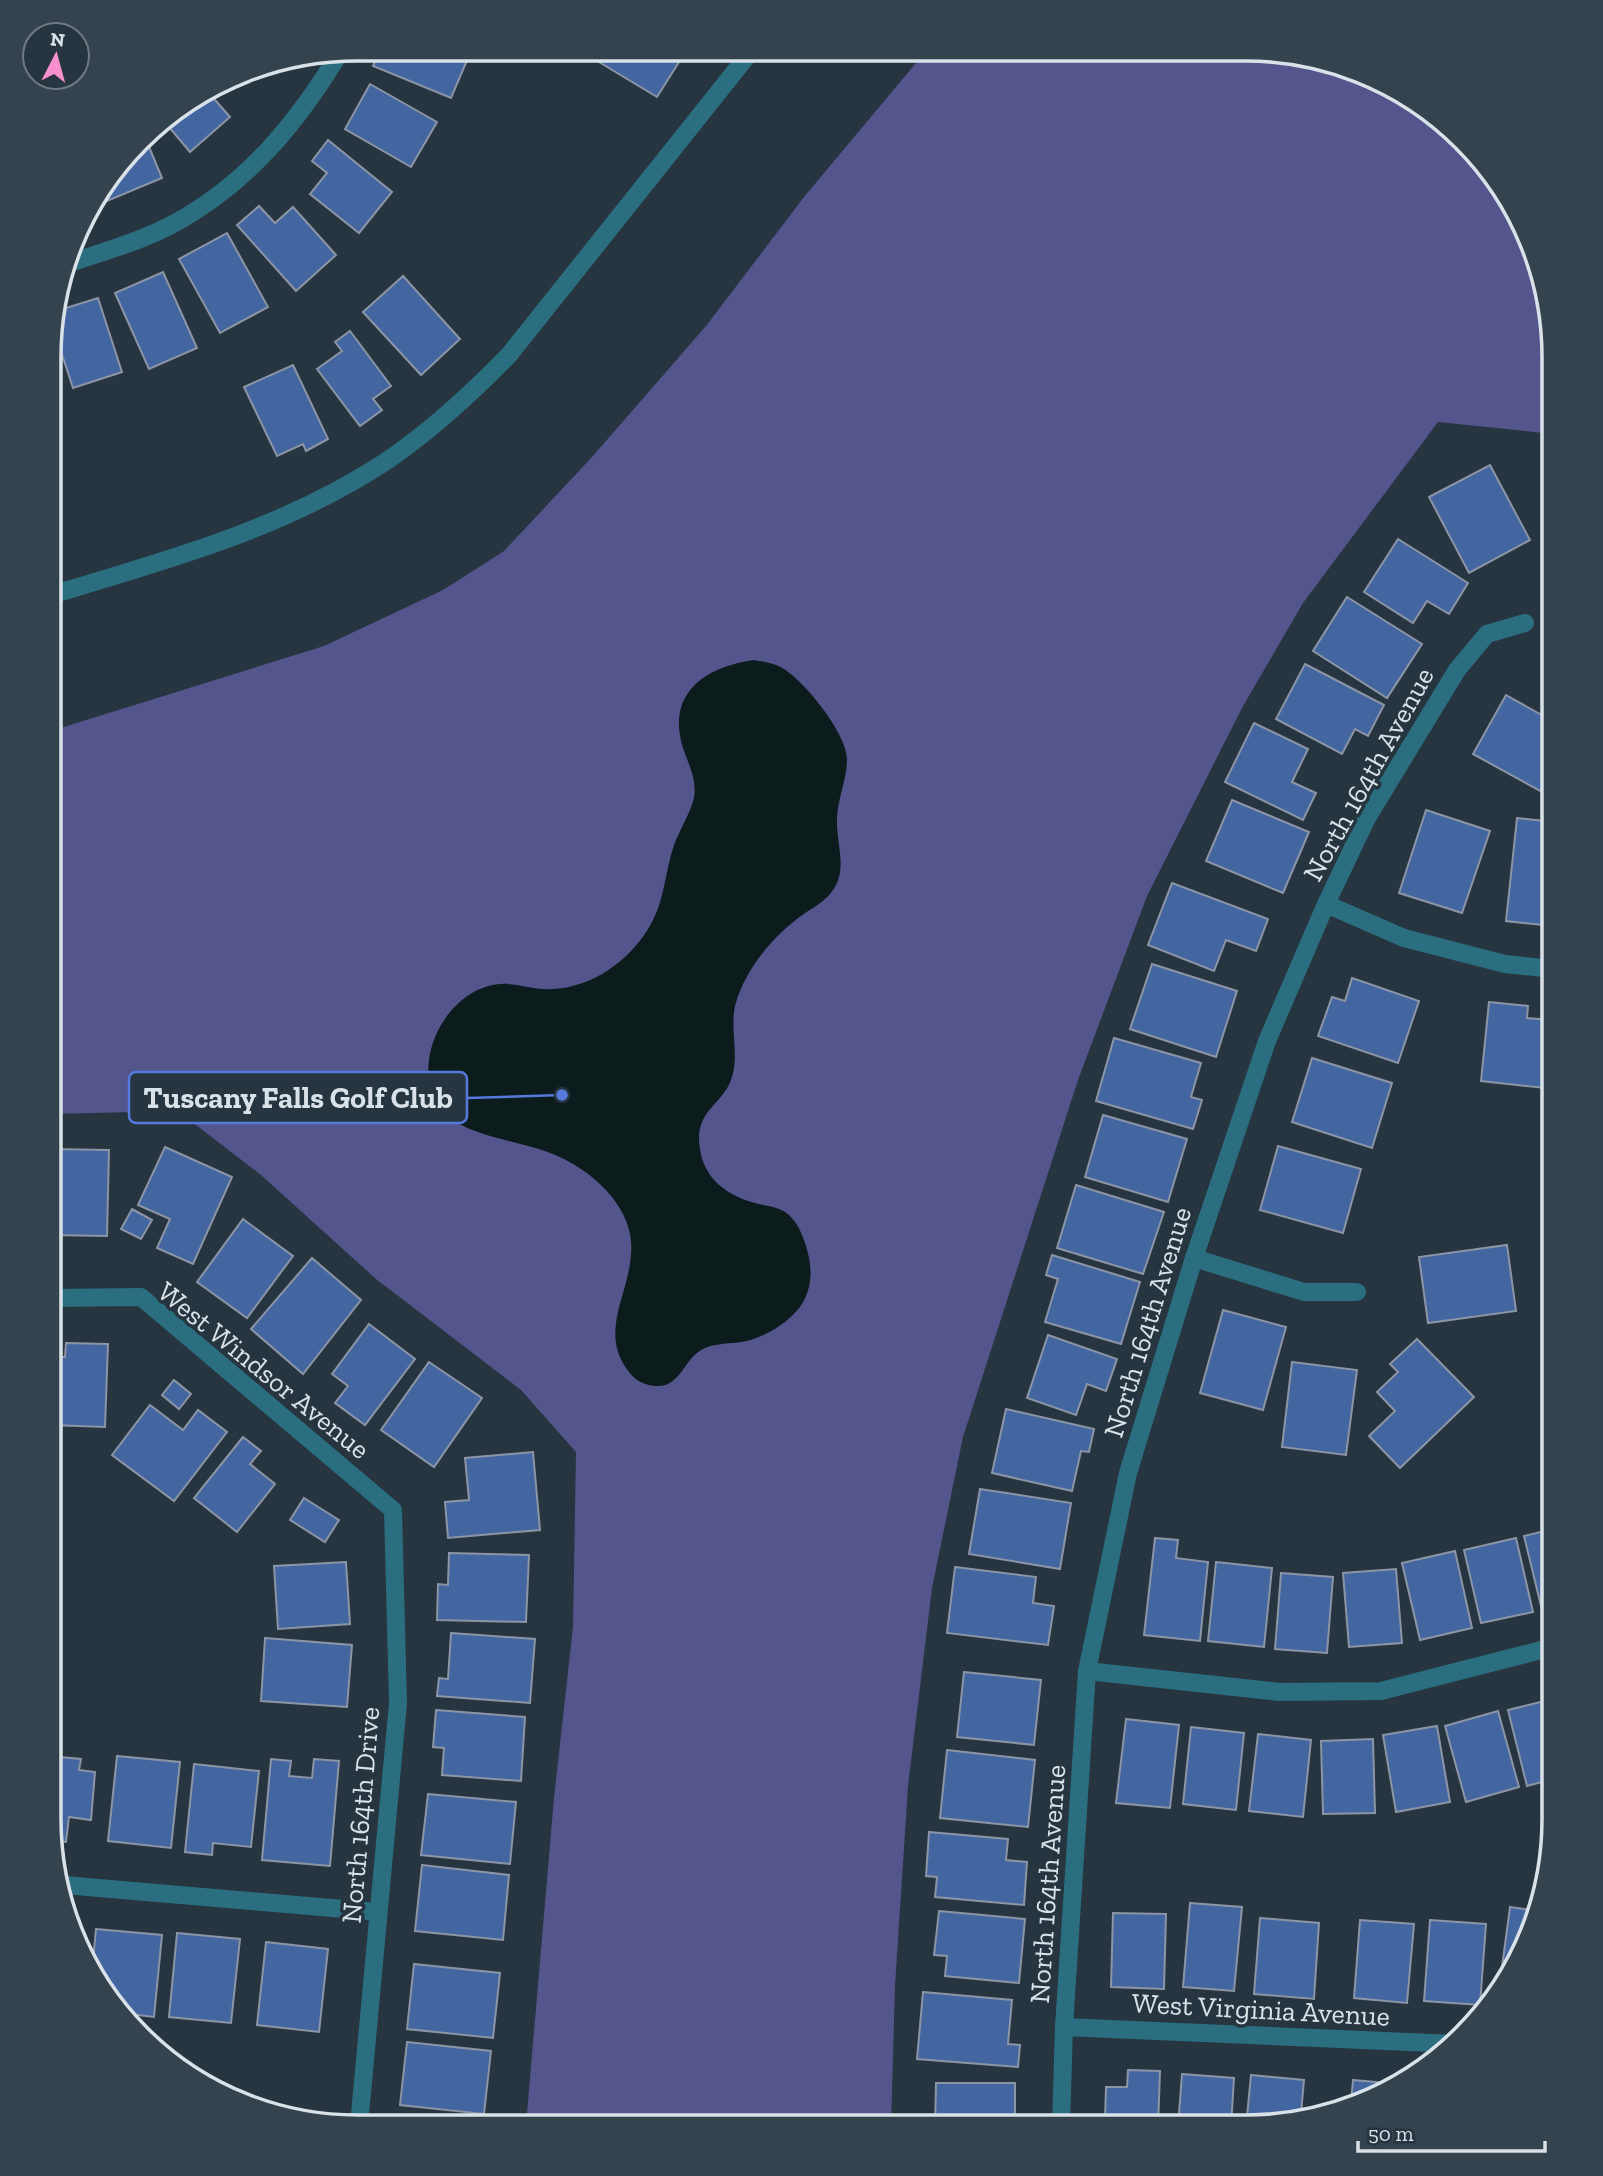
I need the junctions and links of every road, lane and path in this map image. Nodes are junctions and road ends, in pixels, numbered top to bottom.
1 (743, 61) edge
2 (333, 62) edge
3 (78, 261) edge
4 (61, 592) edge
5 (1525, 623) dead end
6 (1325, 904) junction
7 (1542, 968) edge
8 (1194, 1258) junction
9 (1357, 1292) dead end
10 (61, 1298) edge
11 (393, 1510) joint
12 (1542, 1650) edge
13 (1087, 1671) junction
14 (69, 1885) edge
15 (378, 1912) junction
16 (1065, 2026) junction
17 (1438, 2043) edge
18 (360, 2115) edge
19 (1061, 2115) edge

1 - 4 street
2 - 3 street
5 - 6 street, North 164th Avenue
6 - 7 street
6 - 8 street, North 164th Avenue
8 - 9 street
8 - 13 street, North 164th Avenue
10 - 11 street, West Windsor Avenue
11 - 15 street, North 164th Drive
12 - 13 street
13 - 16 street, North 164th Avenue
14 - 15 street
15 - 18 street, North 164th Drive
16 - 17 street, West Virginia Avenue
16 - 19 street, North 164th Avenue

